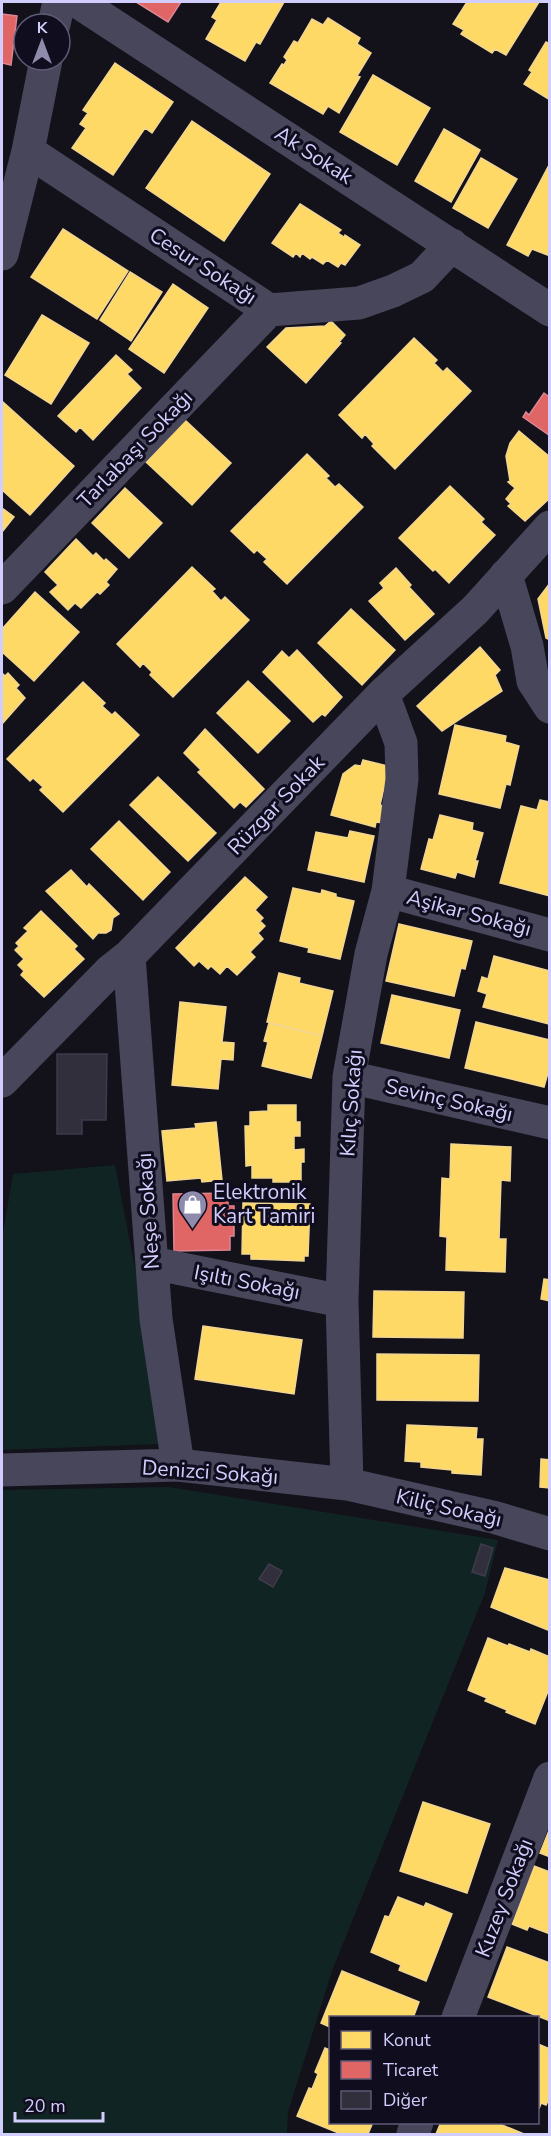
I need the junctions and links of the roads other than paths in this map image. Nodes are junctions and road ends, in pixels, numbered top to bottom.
1 (78, 2) edge
2 (44, 72) edge
3 (28, 151) junction
4 (452, 245) junction
5 (2, 254) edge
6 (269, 310) junction
7 (549, 310) edge
8 (549, 527) edge
9 (506, 575) junction
10 (2, 588) edge
11 (383, 694) junction
12 (549, 707) edge
13 (388, 891) junction
14 (549, 936) edge
15 (129, 956) junction
16 (349, 1077) junction
17 (2, 1081) edge
18 (549, 1123) edge
19 (152, 1263) junction
20 (342, 1301) junction
21 (178, 1465) junction
22 (2, 1470) edge
23 (347, 1484) junction
24 (549, 1534) edge
25 (549, 1778) edge
26 (459, 2016) edge

1 - 4 street, Ak Sokak
2 - 3 street
3 - 5 street
3 - 6 street, Cesur Sokağı
4 - 6 street, Cesur Sokağı
4 - 7 street, Ak Sokak
6 - 10 street, Tarlabaşı Sokağı
8 - 9 street, Rüzgar Sokak
9 - 11 street, Rüzgar Sokak
9 - 12 street
11 - 13 street, Kılıç Sokağı
11 - 15 street, Rüzgar Sokak
13 - 14 street, Aşikar Sokağı
13 - 16 street, Kılıç Sokağı
15 - 17 street, Rüzgar Sokak
15 - 19 street, Neşe Sokağı
16 - 18 street, Sevinç Sokağı
16 - 20 street, Kılıç Sokağı
19 - 20 street, Işıltı Sokağı
19 - 21 street, Neşe Sokağı
20 - 23 street, Kılıç Sokağı
21 - 22 street, Denizci Sokağı
21 - 23 street, Denizci Sokağı
23 - 24 street, Kiliç Sokağı
25 - 26 street, Kuzey Sokağı

